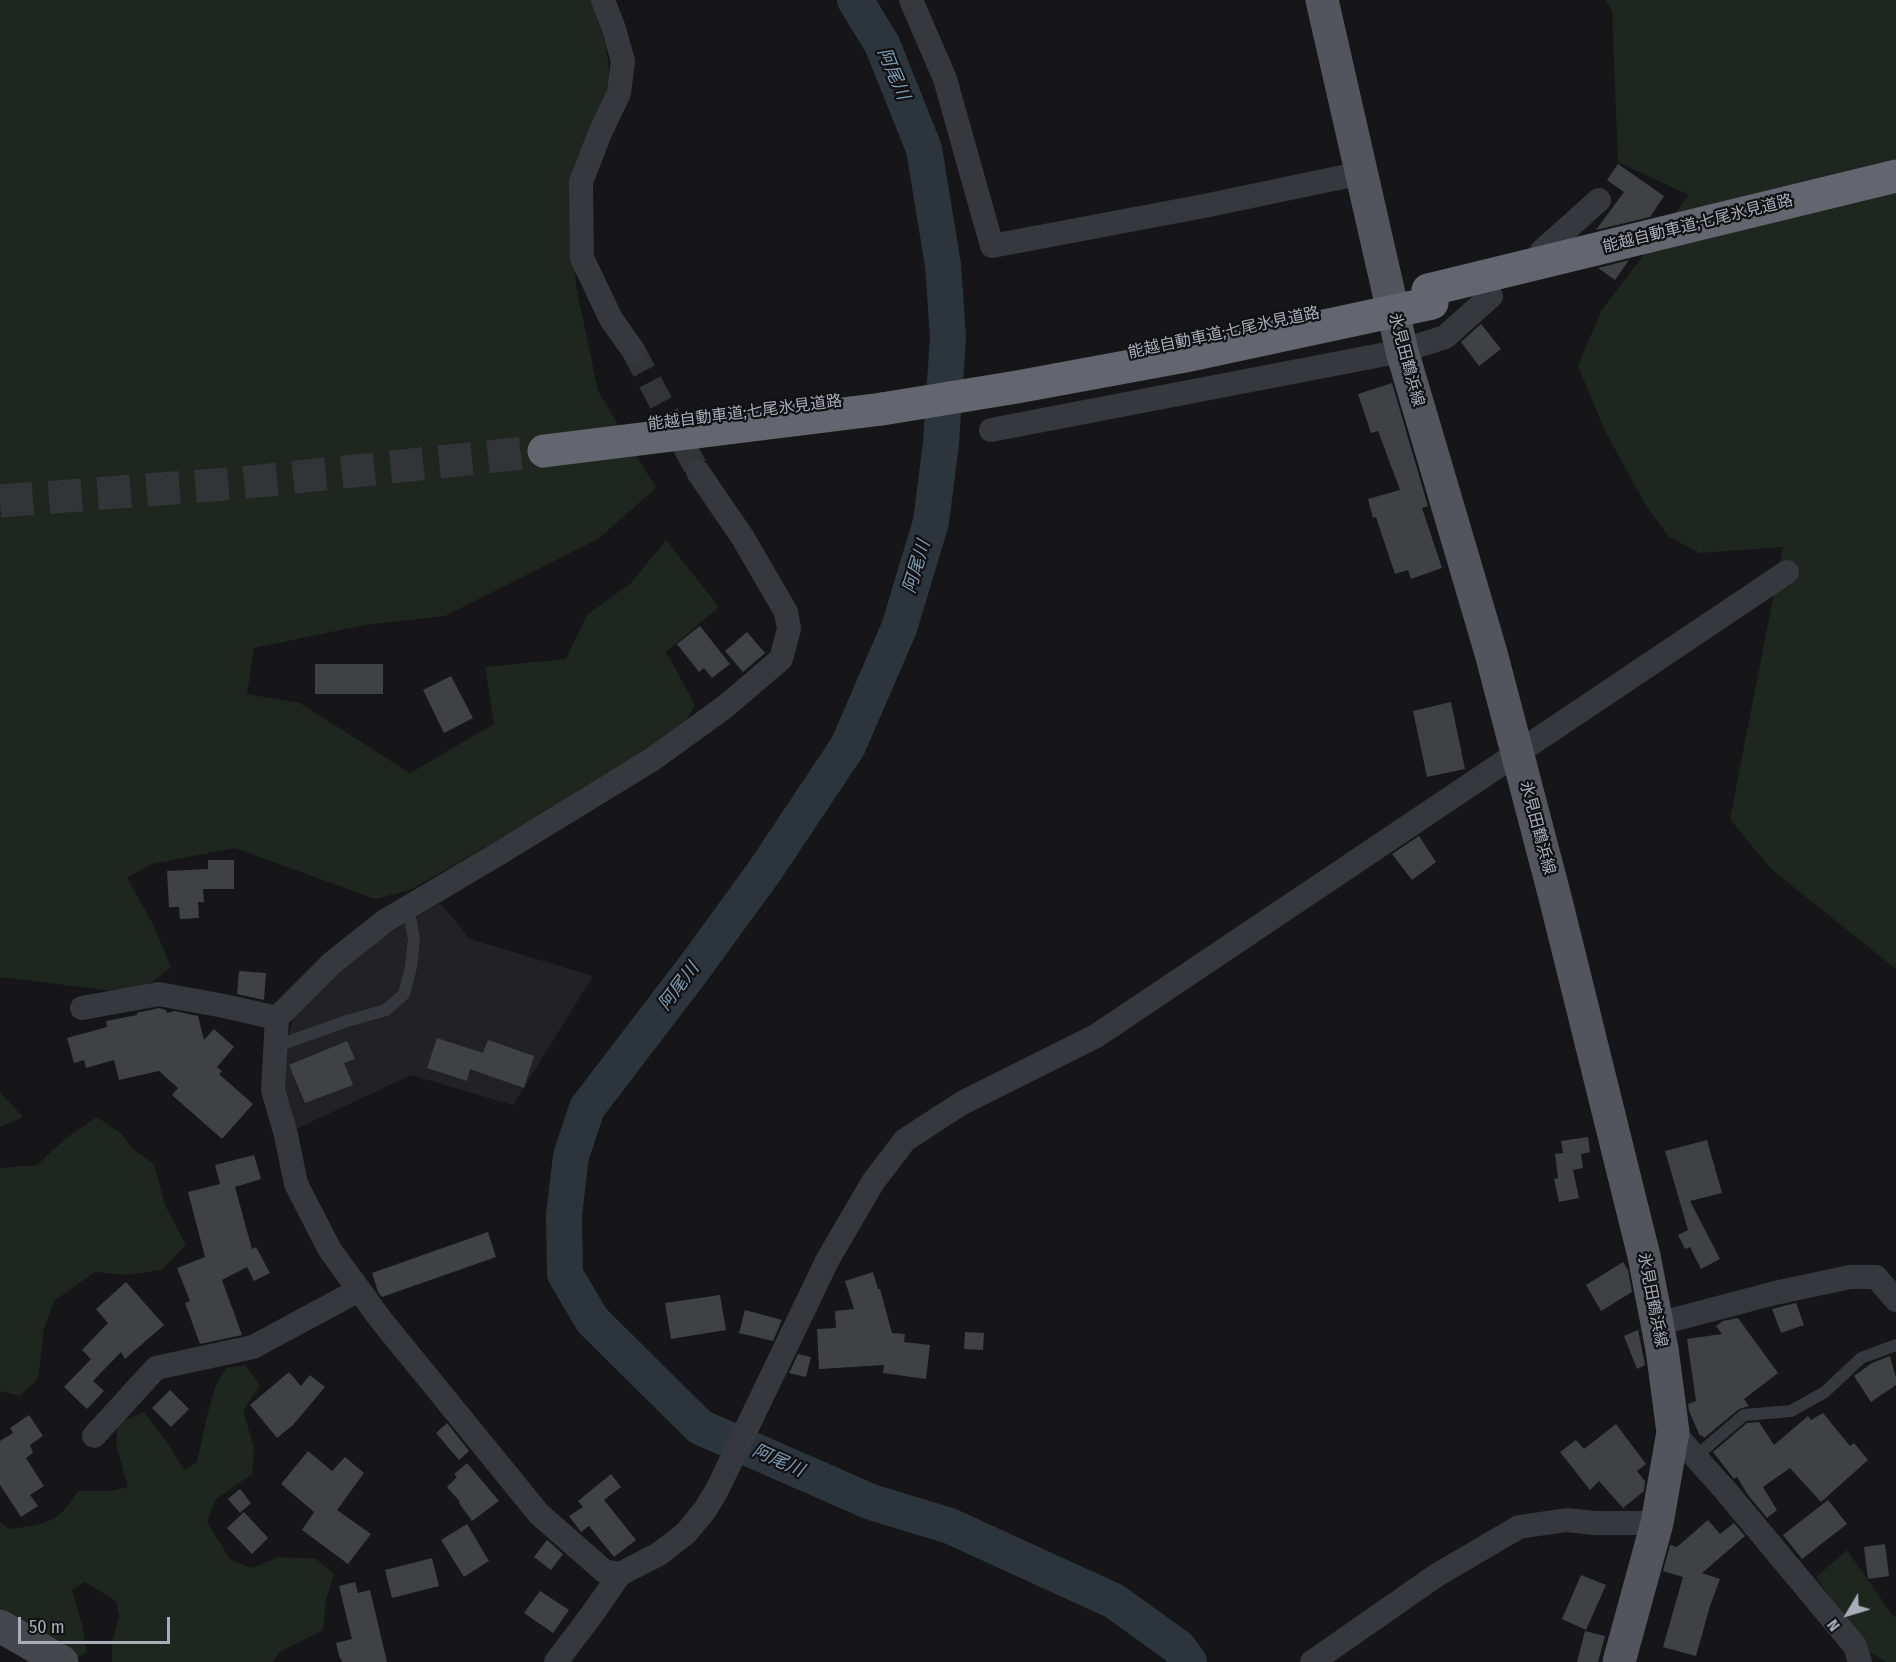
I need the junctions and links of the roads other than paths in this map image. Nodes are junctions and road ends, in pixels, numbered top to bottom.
1 (603, 0) edge
2 (910, 0) edge
3 (1322, 0) edge
4 (1362, 173) junction
5 (1896, 176) edge
6 (1896, 194) edge
7 (1599, 200) dead end
8 (1542, 251) dead end
9 (1430, 296) junction
10 (1491, 296) dead end
11 (633, 350) tunnel mouth
12 (1402, 351) junction
13 (991, 430) dead end
14 (544, 444) tunnel mouth
15 (698, 472) tunnel mouth
16 (1787, 572) dead end
17 (1517, 754) junction
18 (408, 907) junction
19 (82, 1008) dead end
20 (277, 1018) junction
21 (274, 1047) junction
22 (359, 1290) junction
23 (1896, 1300) edge
24 (1657, 1324) junction
25 (1896, 1345) edge
26 (1672, 1432) junction
27 (93, 1436) dead end
28 (1695, 1457) junction
29 (1657, 1523) junction
30 (620, 1574) junction
31 (0, 1626) edge
32 (62, 1662) edge
33 (555, 1662) edge
34 (1312, 1662) edge
35 (1619, 1662) edge
36 (1860, 1662) edge

1 - 11 street
2 - 4 street
3 - 4 main road, 氷見田鶴浜線
4 - 12 main road, 氷見田鶴浜線
5 - 9 highway, 能越自動車道;七尾氷見道路
6 - 9 highway, 能越自動車道;七尾氷見道路
7 - 8 street
9 - 14 highway, 能越自動車道;七尾氷見道路
10 - 12 street
12 - 13 street
12 - 17 main road, 氷見田鶴浜線
15 - 18 street
16 - 17 street
17 - 24 main road, 氷見田鶴浜線
17 - 30 street
18 - 20 street
18 - 21 lane
19 - 20 street
20 - 21 street
21 - 22 street
22 - 27 street
22 - 30 street
23 - 24 street
24 - 26 main road, 氷見田鶴浜線
25 - 28 lane
26 - 28 street
26 - 29 main road, 氷見田鶴浜線
28 - 36 street
29 - 34 street
29 - 35 main road, 氷見田鶴浜線
30 - 33 street
31 - 32 street

